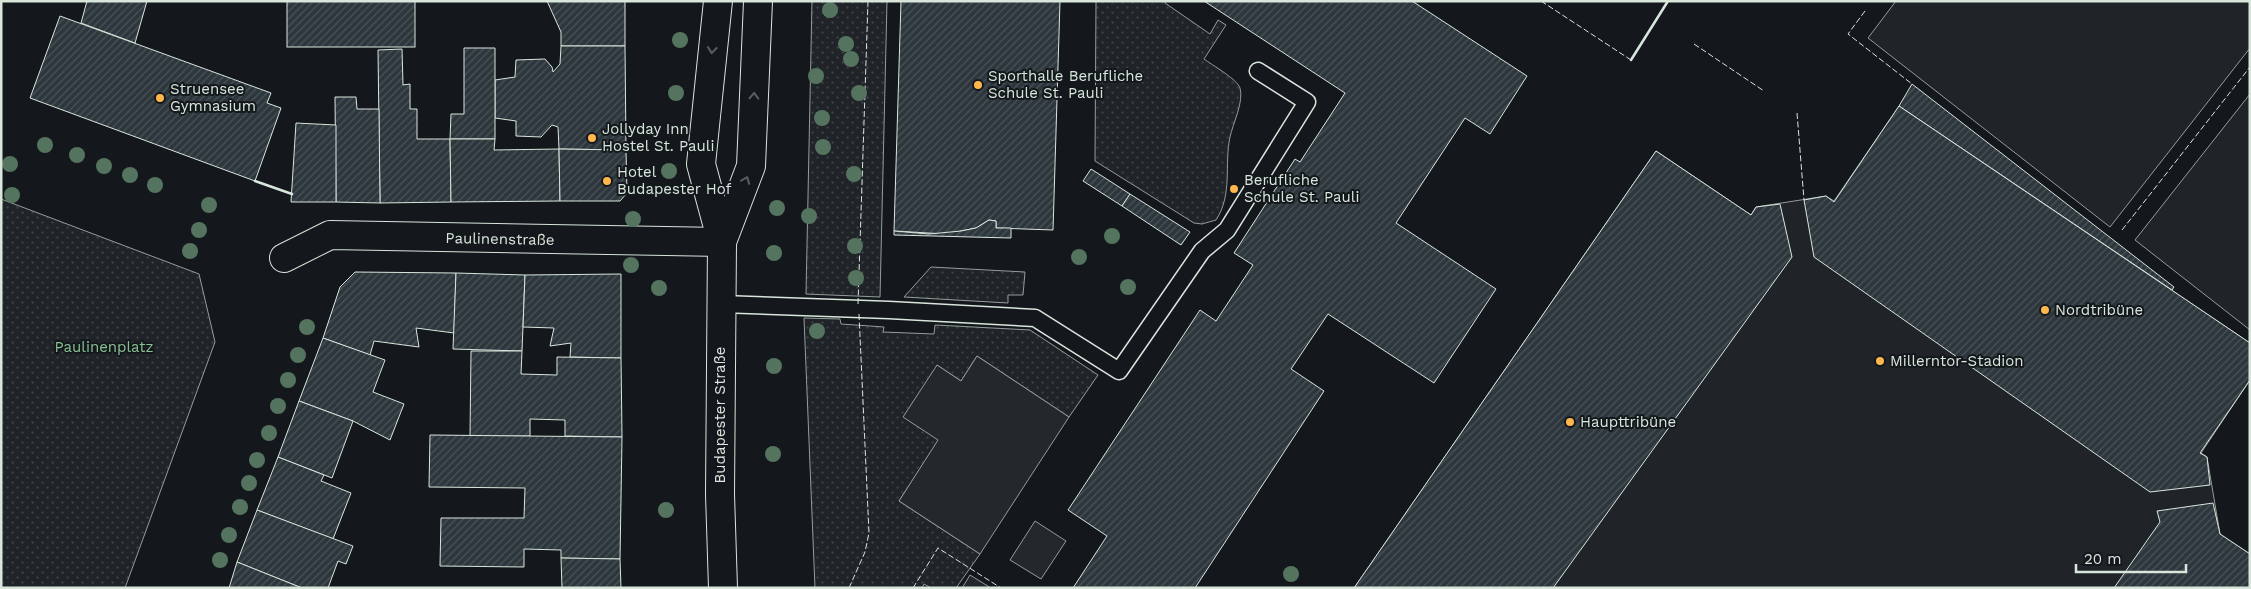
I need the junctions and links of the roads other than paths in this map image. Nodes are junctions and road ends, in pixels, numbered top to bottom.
1 (718, 1) edge
2 (758, 1) edge
3 (1258, 71) dead end
4 (722, 242) junction
5 (284, 258) dead end
6 (721, 304) junction
7 (723, 588) edge

1 -> 4 main road, Budapester Straße
4 -> 2 main road, Budapester Straße
3 - 6 lane
4 - 5 main road, Paulinenstraße
4 - 6 main road, Budapester Straße
6 - 7 main road, Budapester Straße

